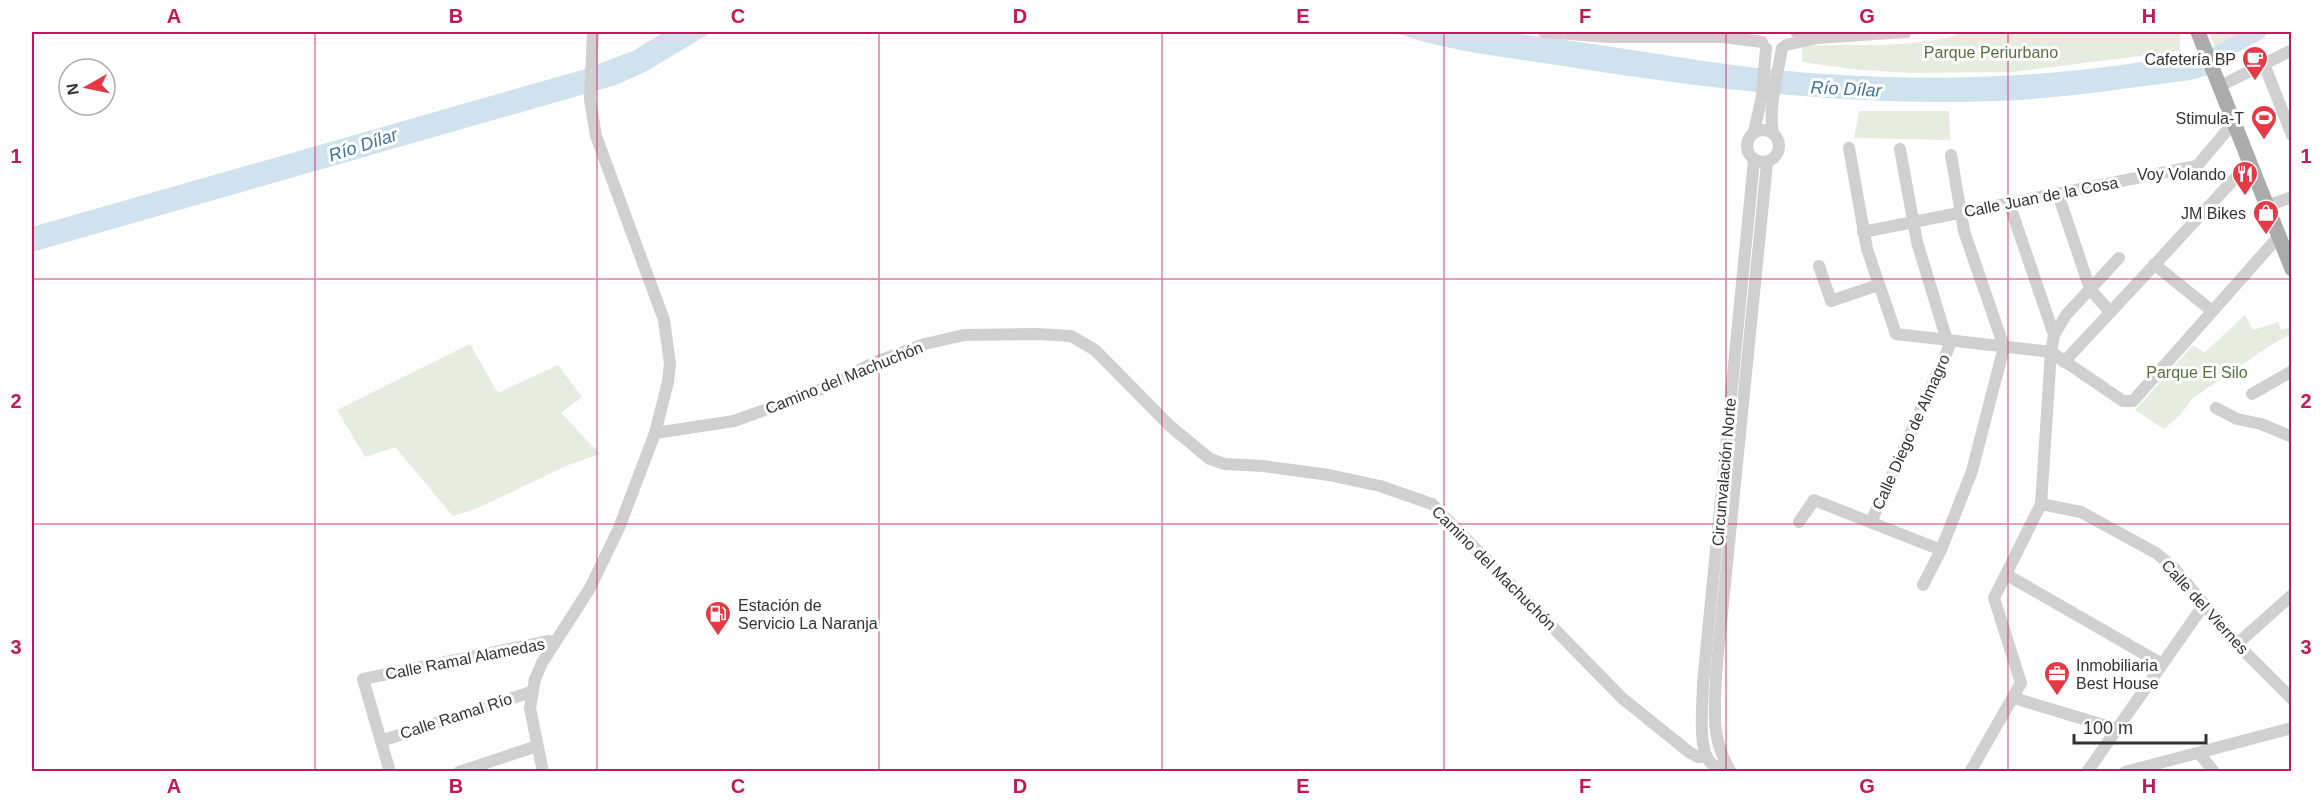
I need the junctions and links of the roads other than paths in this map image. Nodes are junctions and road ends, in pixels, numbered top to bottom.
1 (593, 32) edge
2 (1544, 32) edge
3 (1753, 32) edge
4 (1788, 32) edge
5 (1796, 32) edge
6 (1906, 32) edge
7 (2198, 32) edge
8 (1723, 37) junction
9 (1817, 38) junction
10 (1763, 40) edge
11 (1784, 46) junction
12 (2292, 50) edge
13 (2264, 64) junction
14 (1772, 68) junction
15 (2218, 81) junction
16 (1768, 97) junction
17 (2234, 122) junction
18 (1754, 132) junction
19 (1773, 133) junction
20 (2292, 135) edge
21 (1849, 148) dead end
22 (1900, 149) dead end
23 (1951, 155) dead end
24 (1760, 162) junction
25 (2250, 162) junction
26 (2058, 194) junction
27 (2292, 197) edge
28 (2009, 203) junction
29 (2267, 206) junction
30 (1961, 213) junction
31 (1913, 222) junction
32 (1863, 231) junction
33 (2279, 236) junction
34 (2119, 258) dead end
35 (2154, 264) junction
36 (1819, 266) dead end
37 (2291, 267) edge
38 (1878, 285) junction
39 (2090, 290) junction
40 (2212, 311) junction
41 (2110, 312) junction
42 (2054, 335) junction
43 (1949, 341) junction
44 (2004, 347) junction
45 (2050, 352) junction
46 (2064, 362) junction
47 (2292, 371) edge
48 (2252, 394) dead end
49 (2216, 408) dead end
50 (655, 433) junction
51 (2292, 437) edge
52 (2041, 504) junction
53 (1799, 522) dead end
54 (1871, 522) junction
55 (1941, 550) junction
56 (2007, 575) junction
57 (1923, 585) dead end
58 (2292, 595) edge
59 (2203, 606) junction
60 (554, 644) junction
61 (2237, 644) junction
62 (2162, 664) junction
63 (531, 692) junction
64 (2291, 697) edge
65 (2014, 698) junction
66 (2292, 728) edge
67 (2117, 729) junction
68 (1715, 735) junction
69 (381, 741) junction
70 (537, 746) junction
71 (2199, 753) junction
72 (1707, 757) junction
73 (390, 771) edge
74 (459, 771) edge
75 (543, 771) edge
76 (1730, 771) edge
77 (1970, 771) edge
78 (2087, 771) edge
79 (2125, 771) edge
80 (2214, 771) edge

1 - 50 street
2 - 8 street
3 - 8 street
4 - 11 street
5 - 9 street
6 - 9 street
7 - 15 main road
8 - 10 street
9 - 11 street
10 - 11 street
10 - 14 street
11 - 14 street
12 - 13 street
13 - 15 street
13 - 20 street
14 - 16 street
15 - 17 main road
16 - 18 street
16 - 19 street
17 - 25 main road
17 - 26 street, Calle Juan de la Cosa
18 - 19 street
18 - 24 street
19 - 24 street
21 - 32 street
22 - 31 street
23 - 30 street
24 - 68 street, Circunvalación Norte
24 - 72 street, Circunvalación Norte
25 - 29 main road
25 - 35 street
26 - 28 street, Calle Juan de la Cosa
26 - 39 street
27 - 29 street
28 - 30 street, Calle Juan de la Cosa
28 - 42 street
29 - 33 main road
30 - 31 street, Calle Juan de la Cosa
30 - 44 street
31 - 32 street, Calle Juan de la Cosa
31 - 43 street
32 - 38 street
33 - 37 main road
33 - 40 street
34 - 39 street
35 - 40 street
35 - 41 street
36 - 38 street
38 - 43 street
39 - 41 street
39 - 42 street
40 - 46 street
41 - 46 street
42 - 45 street
43 - 44 street
43 - 54 street, Calle Diego de Almagro
44 - 45 street
44 - 55 street
45 - 46 street
45 - 52 street
47 - 48 street
49 - 51 street
50 - 60 street
50 - 72 street, Camino del Machuchón
52 - 56 street
52 - 59 street, Calle del Viernes
53 - 54 street
54 - 55 street
55 - 57 street
56 - 62 street
56 - 65 street
58 - 61 street
59 - 61 street, Calle del Viernes
59 - 62 street
60 - 63 street
60 - 69 street, Calle Ramal Alamedas
61 - 64 street, Calle del Viernes
62 - 67 street
63 - 69 street, Calle Ramal Río
63 - 70 street
65 - 67 street
65 - 77 street
66 - 71 street
67 - 78 street
68 - 72 street
68 - 76 street, Circunvalación Norte
69 - 73 street, Calle Ramal Alamedas
70 - 74 street
70 - 75 street
71 - 79 street
71 - 80 street
72 - 76 street, Circunvalación Norte

